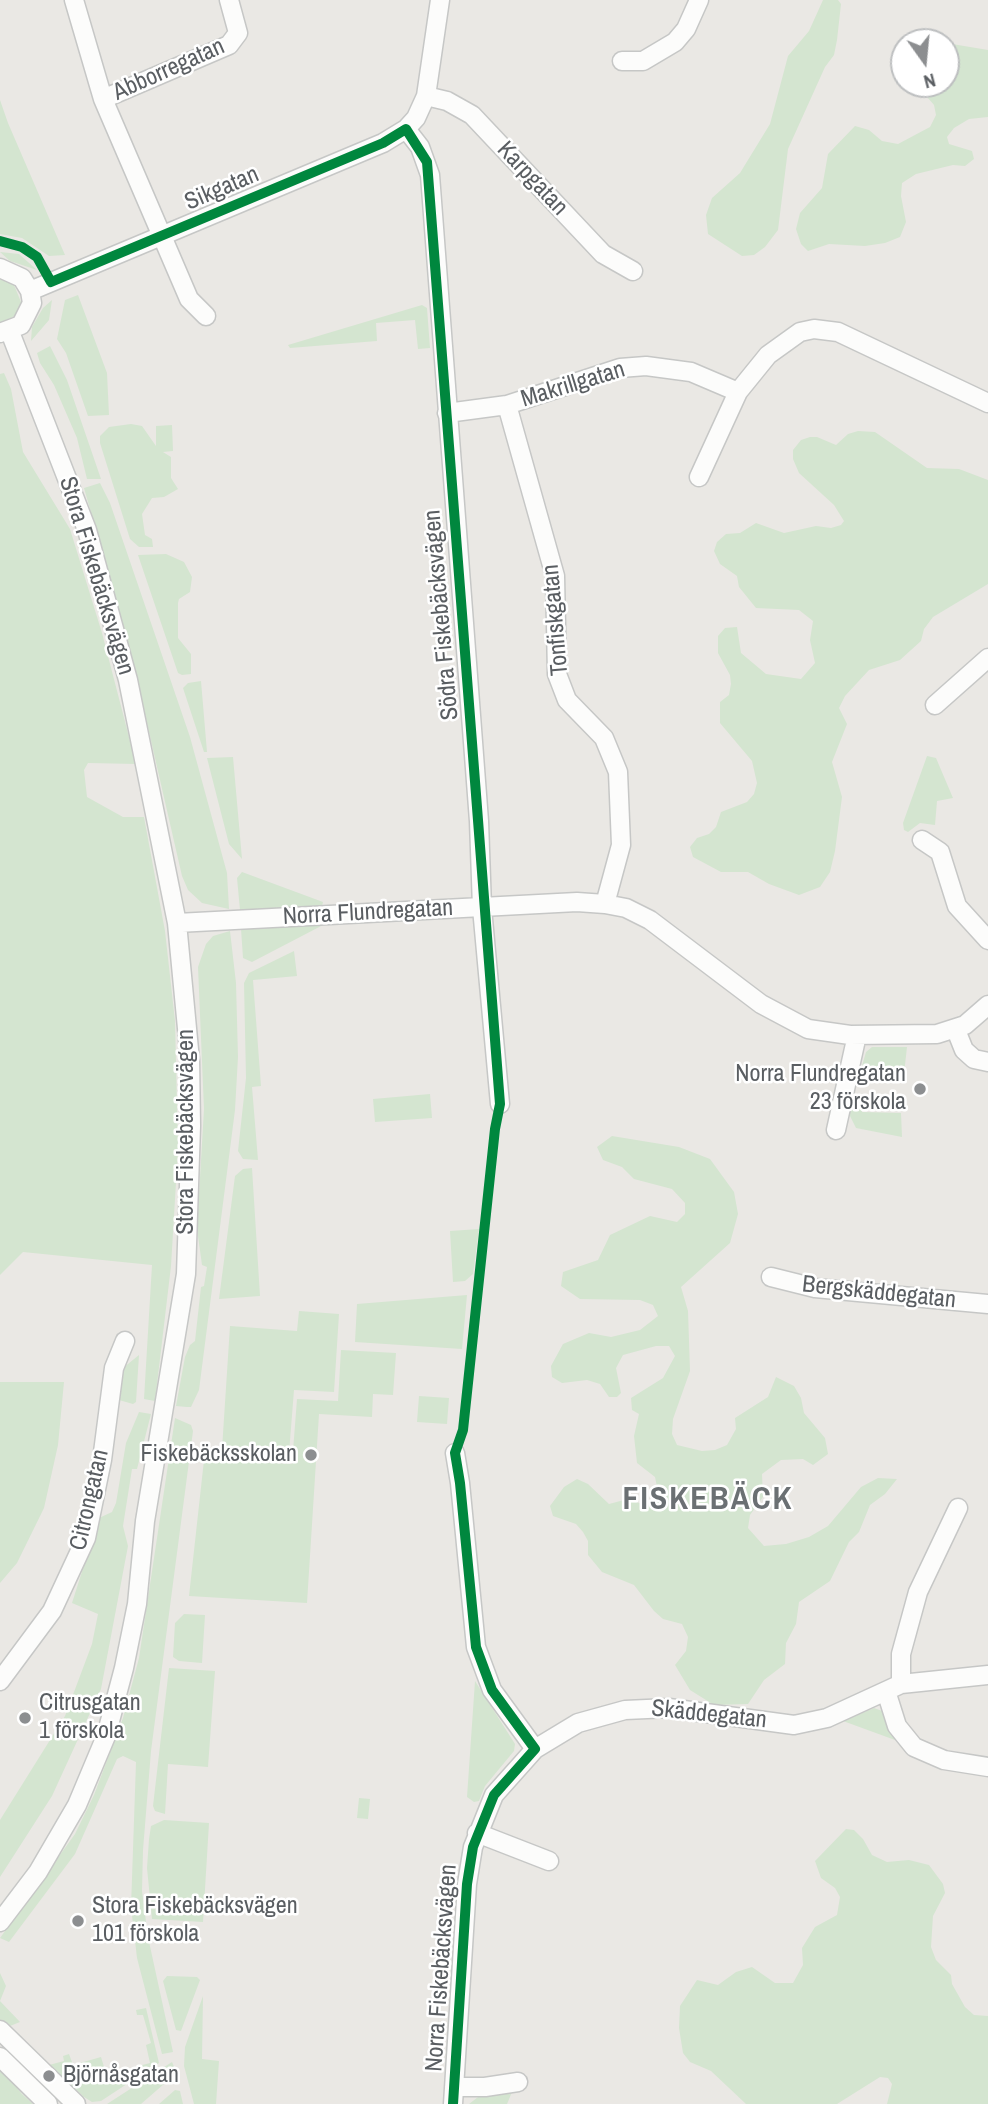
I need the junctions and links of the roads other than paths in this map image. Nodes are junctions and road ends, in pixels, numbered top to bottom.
1 (74, 0) edge
2 (229, 0) edge
3 (440, 0) edge
4 (699, 0) edge
5 (622, 61) dead end
6 (426, 96) junction
7 (103, 99) junction
8 (406, 129) junction
9 (162, 237) junction
10 (0, 268) edge
11 (633, 271) dead end
12 (30, 291) junction
13 (206, 316) dead end
14 (5, 333) edge
15 (738, 392) junction
16 (988, 403) edge
17 (507, 405) junction
18 (447, 413) junction
19 (699, 477) dead end
20 (988, 658) edge
21 (935, 705) dead end
22 (922, 840) dead end
23 (605, 904) junction
24 (482, 908) junction
25 (177, 923) junction
26 (988, 940) edge
27 (988, 1005) edge
28 (956, 1030) junction
29 (857, 1035) junction
30 (988, 1062) edge
31 (500, 1104) dead end
32 (836, 1129) dead end
33 (771, 1277) dead end
34 (988, 1304) edge
35 (125, 1340) dead end
36 (455, 1453) dead end
37 (958, 1508) dead end
38 (988, 1675) edge
39 (0, 1681) edge
40 (894, 1687) junction
41 (535, 1749) junction
42 (988, 1767) edge
43 (477, 1833) junction
44 (549, 1861) dead end
45 (0, 1922) edge
46 (0, 2030) edge
47 (0, 2057) edge
48 (518, 2082) dead end
49 (454, 2095) edge
50 (48, 2104) edge
51 (76, 2104) edge

1 - 7 street, Abborregatan
2 - 7 street, Abborregatan
3 - 6 street
4 - 5 street
6 - 8 street
6 - 11 street, Karpgatan
7 - 9 street, Abborregatan
8 - 9 street, Sikgatan
8 - 18 street, Södra Fiskebäcksvägen
9 - 12 street, Sikgatan
9 - 13 street, Sikgatan
10 - 12 street
12 - 14 street
14 - 25 street, Stora Fiskebäcksvägen
15 - 16 street
15 - 17 street, Makrillgatan
15 - 19 street
17 - 18 street, Makrillgatan
17 - 23 street, Tonfiskgatan
18 - 24 street, Södra Fiskebäcksvägen
20 - 21 street
22 - 26 street
23 - 24 street, Norra Flundregatan
23 - 29 street, Norra Flundregatan
24 - 25 street, Norra Flundregatan
24 - 31 street, Södra Fiskebäcksvägen
25 - 45 street, Stora Fiskebäcksvägen
27 - 28 street, Norra Flundregatan
28 - 29 street, Norra Flundregatan
28 - 30 street
29 - 32 street
33 - 34 street, Bergskäddegatan
35 - 39 street, Citrongatan
36 - 41 street
37 - 40 street
38 - 40 street, Skäddegatan
40 - 41 street, Skäddegatan
40 - 42 street
41 - 43 street, Norra Fiskebäcksvägen
43 - 44 street, Norra Fiskebäcksvägen
43 - 49 street, Norra Fiskebäcksvägen
46 - 51 street
47 - 50 street
48 - 49 street, Norra Fiskebäcksvägen

